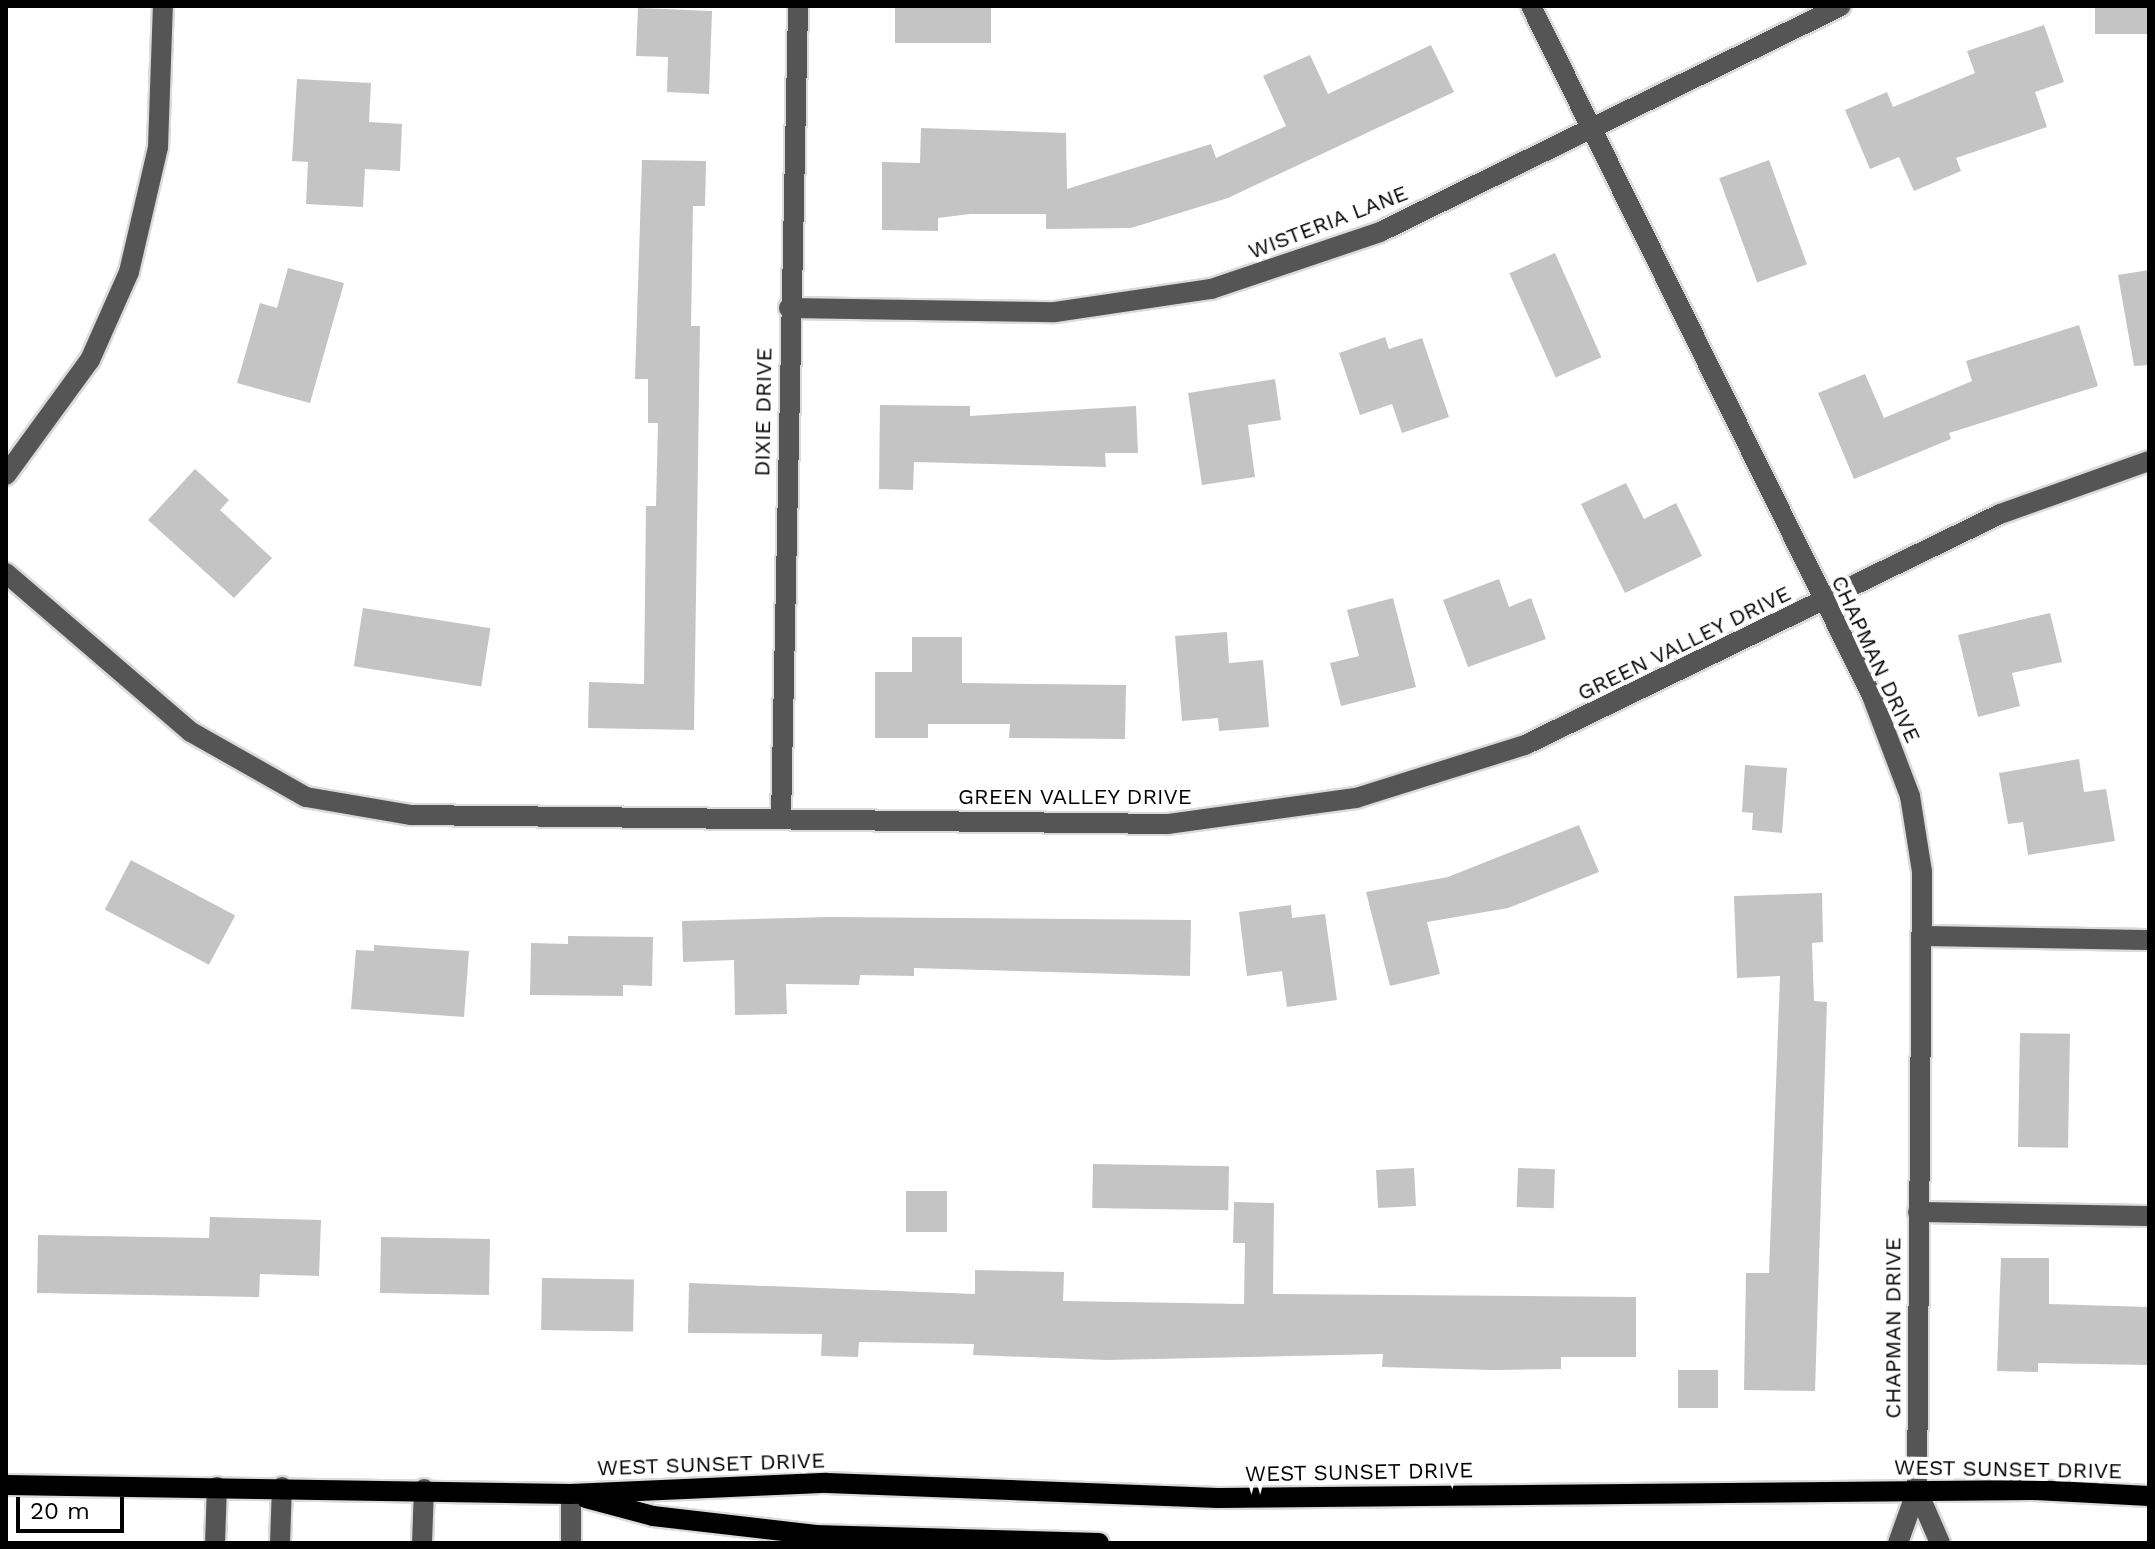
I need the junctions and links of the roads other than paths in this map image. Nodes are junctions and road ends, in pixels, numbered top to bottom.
1 (163, 6) edge
2 (798, 6) edge
3 (1531, 6) edge
4 (1841, 6) edge
5 (1588, 131) junction
6 (789, 308) junction
7 (2149, 461) edge
8 (6, 475) edge
9 (6, 573) edge
10 (1822, 601) junction
11 (781, 819) junction
12 (1922, 936) junction
13 (2149, 940) edge
14 (1918, 1212) junction
15 (2149, 1216) edge
16 (6, 1485) edge
17 (217, 1487) junction
18 (282, 1487) junction
19 (424, 1489) junction
20 (1917, 1490) junction
21 (571, 1494) junction
22 (2149, 1496) edge
23 (215, 1543) edge
24 (280, 1543) edge
25 (422, 1543) edge
26 (571, 1543) edge
27 (1099, 1543) edge
28 (1898, 1543) edge
29 (1940, 1543) edge

1 - 8 street
2 - 6 street, DIXIE DRIVE
3 - 5 street, CHAPMAN DRIVE
4 - 5 street, WISTERIA LANE
5 - 6 street, WISTERIA LANE
5 - 10 street, CHAPMAN DRIVE
6 - 11 street, DIXIE DRIVE
7 - 10 street, GREEN VALLEY DRIVE
9 - 11 street, GREEN VALLEY DRIVE
10 - 11 street, GREEN VALLEY DRIVE
10 - 12 street, CHAPMAN DRIVE
12 - 13 street
12 - 14 street, CHAPMAN DRIVE
14 - 15 street
14 - 20 street, CHAPMAN DRIVE
16 - 17 main road, WEST SUNSET DRIVE
17 - 18 main road, WEST SUNSET DRIVE
17 - 23 street
18 - 19 main road, WEST SUNSET DRIVE
18 - 24 street
19 - 21 main road, WEST SUNSET DRIVE
19 - 25 street
20 - 21 main road, WEST SUNSET DRIVE
20 - 22 main road, WEST SUNSET DRIVE
20 - 28 street, CHAPMAN DRIVE
20 - 29 street, CHAPMAN DRIVE
21 - 26 street
21 - 27 main road, WEST SUNSET DRIVE

